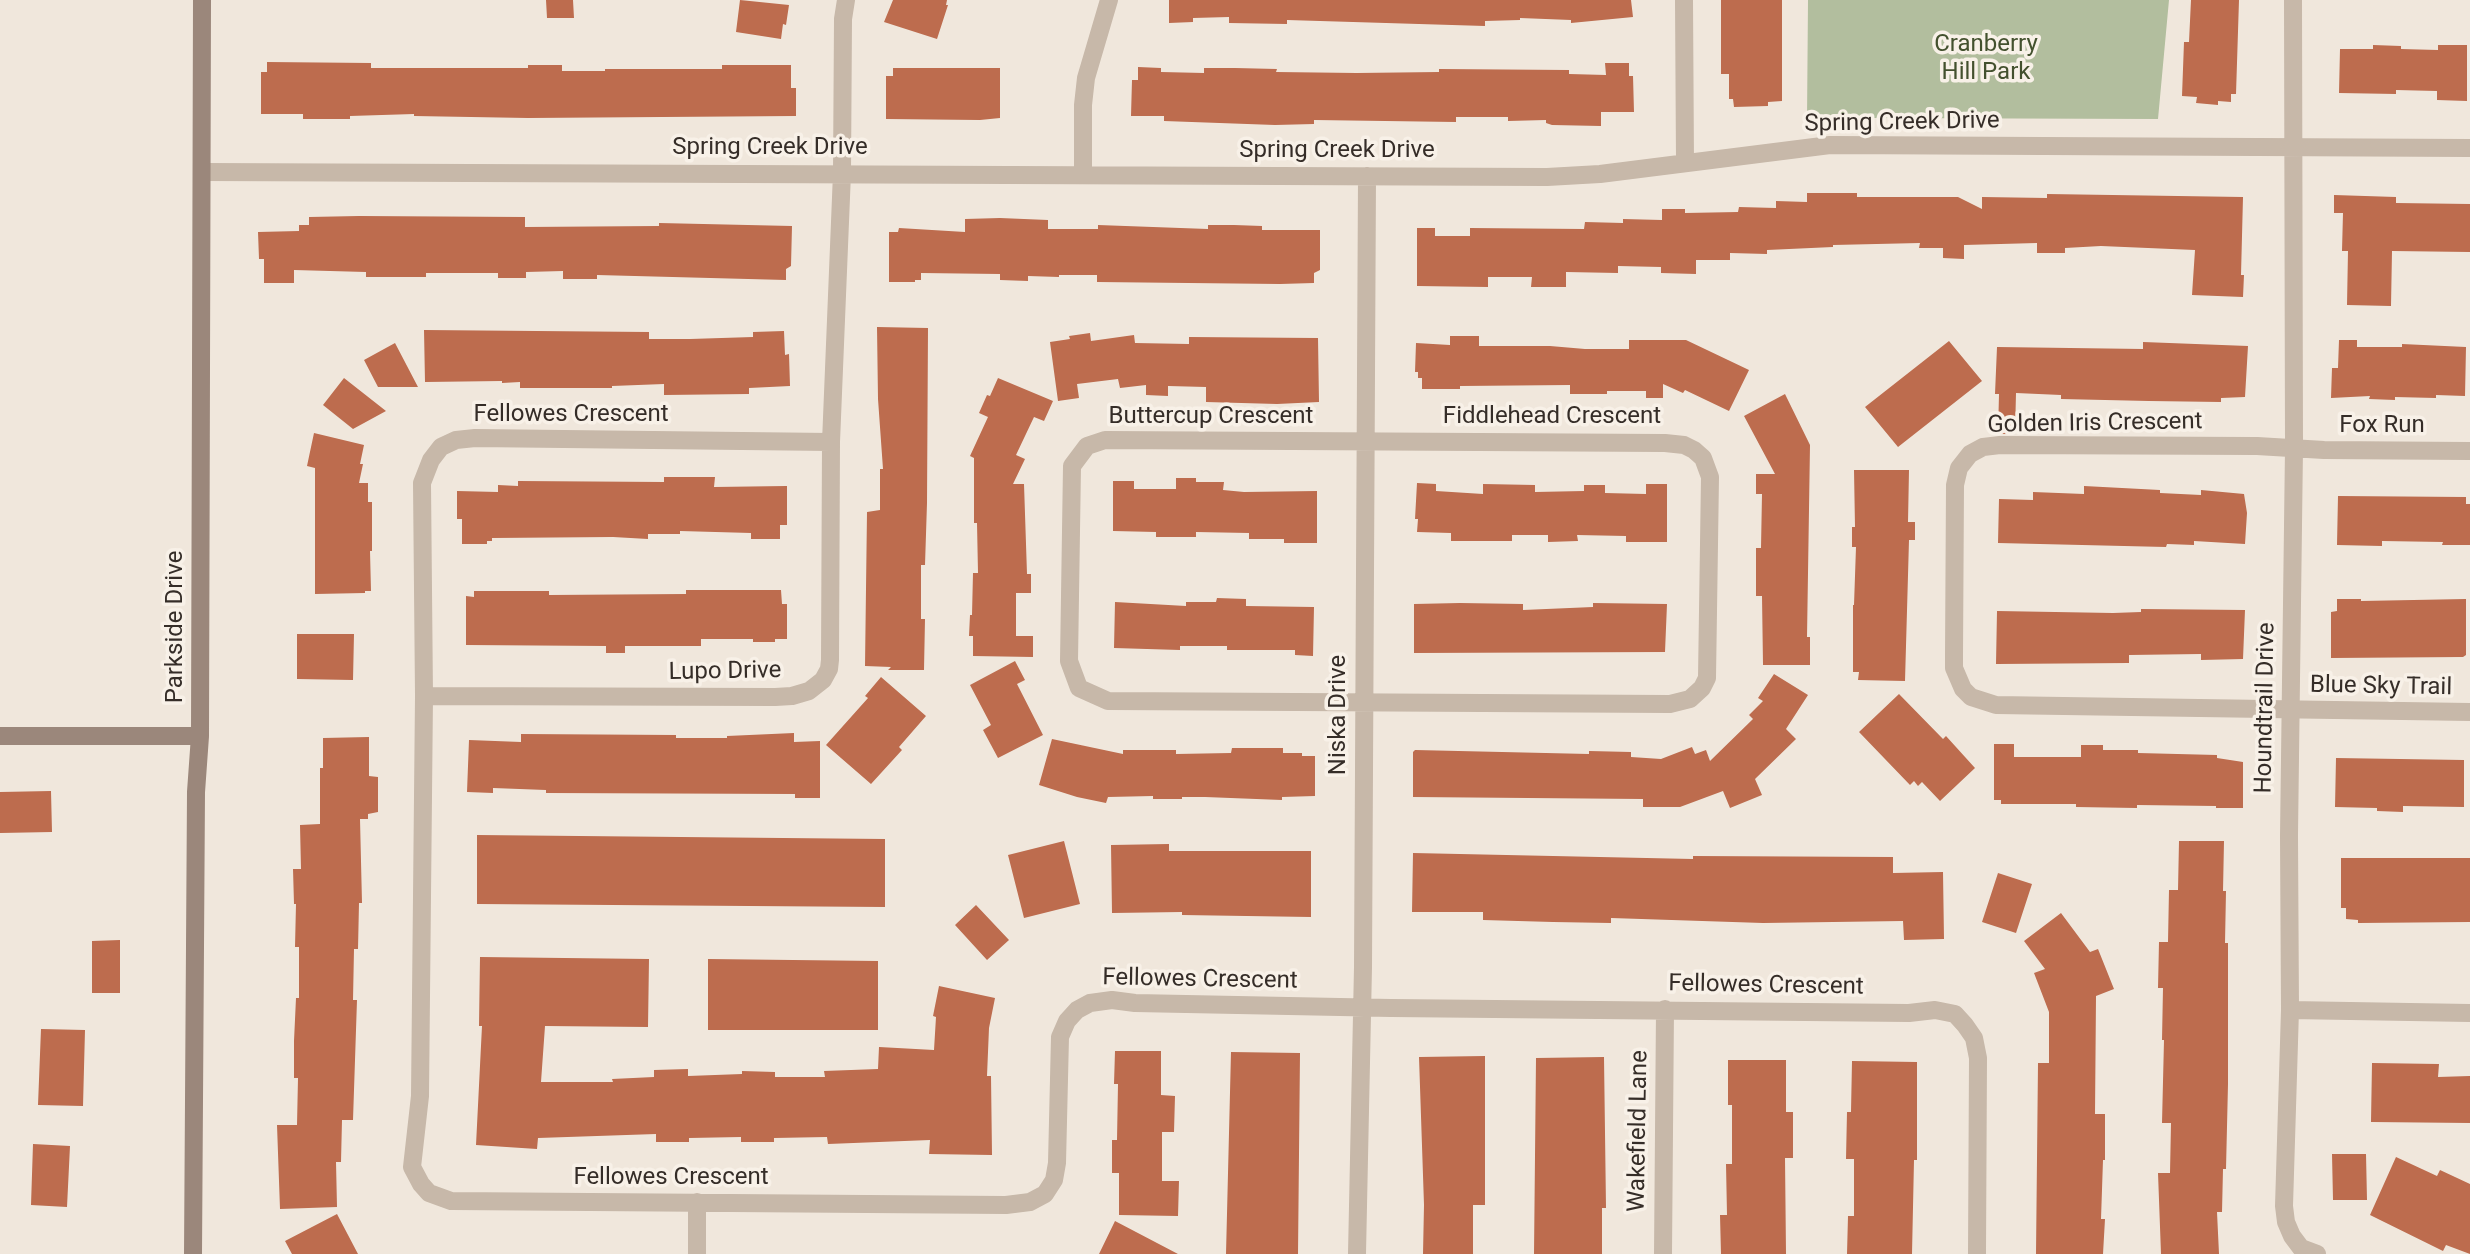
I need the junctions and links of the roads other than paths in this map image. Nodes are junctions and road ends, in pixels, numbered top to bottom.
1 (202, 0) edge
2 (846, 0) edge
3 (1109, 0) edge
4 (1684, 0) edge
5 (2293, 0) edge
6 (2292, 148) junction
7 (2470, 148) edge
8 (1685, 162) junction
9 (202, 172) junction
10 (842, 173) junction
11 (1083, 175) junction
12 (1367, 176) junction
13 (1366, 441) junction
14 (831, 442) junction
15 (2294, 448) junction
16 (2470, 451) edge
17 (424, 695) junction
18 (1363, 702) junction
19 (2292, 710) junction
20 (2470, 712) edge
21 (0, 736) edge
22 (200, 736) junction
23 (1362, 1007) junction
24 (1665, 1009) junction
25 (2290, 1010) junction
26 (2470, 1013) edge
27 (697, 1202) junction
28 (193, 1254) edge
29 (697, 1254) edge
30 (1357, 1254) edge
31 (1663, 1254) edge
32 (1977, 1254) edge
33 (2317, 1254) edge

1 - 9 main road, Parkside Drive
2 - 10 street, Lupo Drive
3 - 11 street
4 - 8 street
5 - 6 street, Houndtrail Drive
6 - 7 street, Spring Creek Drive
6 - 8 street, Spring Creek Drive
6 - 15 street, Houndtrail Drive
8 - 12 street, Spring Creek Drive
9 - 10 street, Spring Creek Drive
9 - 22 main road, Parkside Drive
10 - 11 street, Spring Creek Drive
10 - 14 street, Lupo Drive
11 - 12 street, Spring Creek Drive
12 - 13 street, Niska Drive
13 - 18 street, Niska Drive
13 - 18 street, Buttercup Crescent
13 - 18 street, Fiddlehead Crescent
14 - 17 street, Lupo Drive
14 - 17 street, Fellowes Crescent
15 - 16 street, Fox Run
15 - 19 street, Houndtrail Drive
15 - 19 street, Golden Iris Crescent
17 - 27 street, Fellowes Crescent
18 - 23 street, Niska Drive
19 - 20 street, Blue Sky Trail
19 - 25 street, Houndtrail Drive
21 - 22 main road
22 - 28 main road, Parkside Drive
23 - 24 street, Fellowes Crescent
23 - 27 street, Fellowes Crescent
23 - 30 street, Niska Drive
24 - 31 street, Wakefield Lane
24 - 32 street, Fellowes Crescent
25 - 26 street
25 - 33 street, Houndtrail Drive
27 - 29 street

